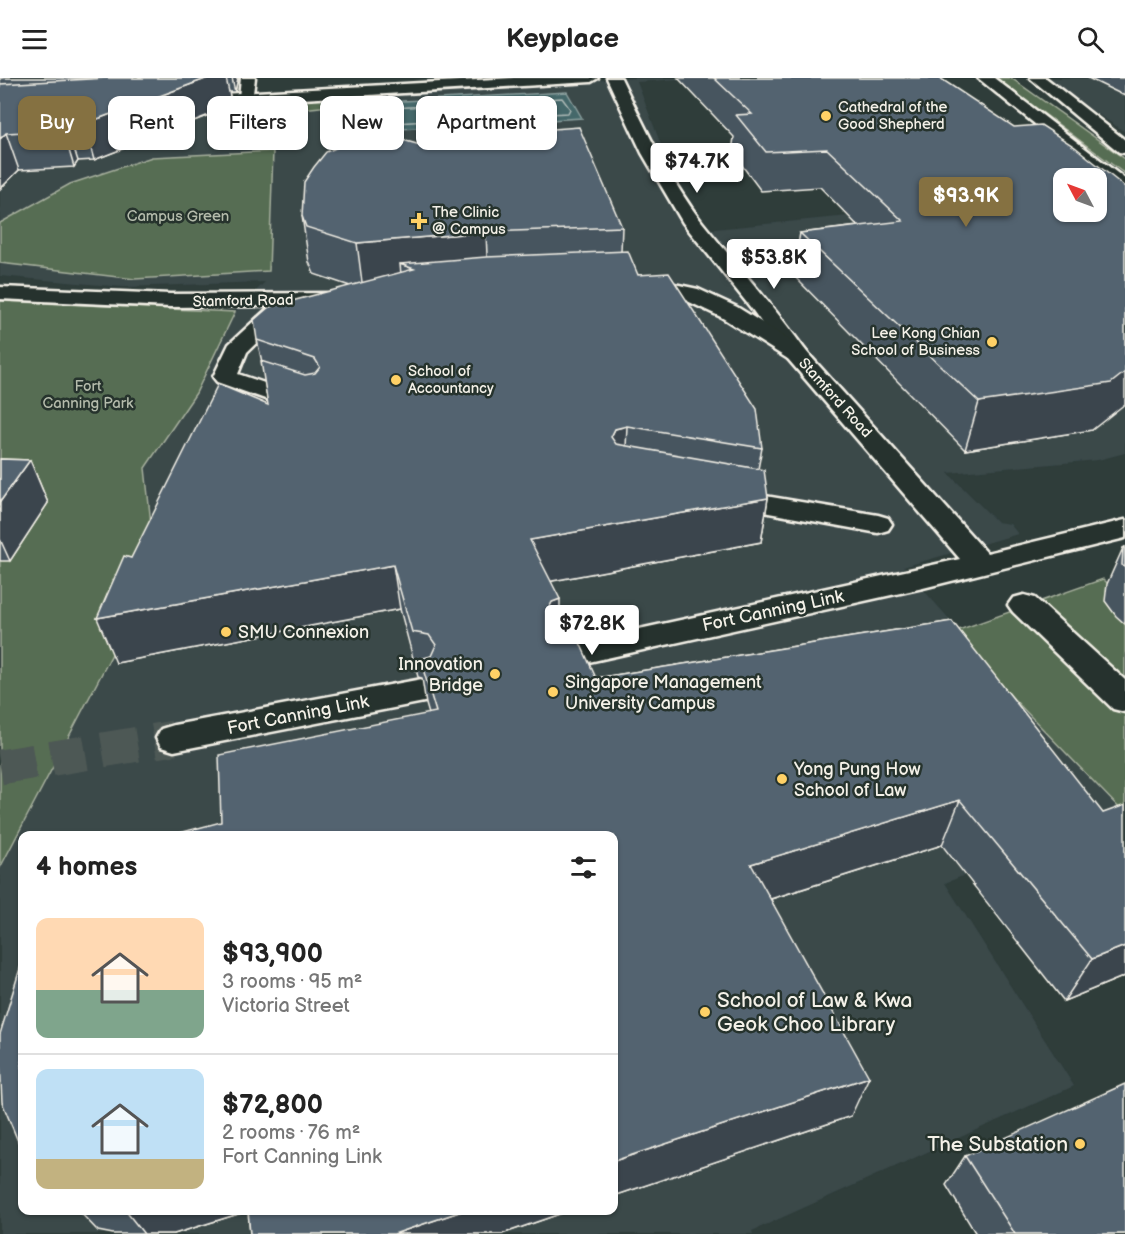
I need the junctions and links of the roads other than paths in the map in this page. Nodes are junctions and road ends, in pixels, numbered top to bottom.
1 (248, 78) edge
2 (591, 78) edge
3 (614, 78) edge
4 (985, 78) edge
5 (1037, 78) edge
6 (247, 96) edge
7 (281, 96) edge
8 (1125, 148) edge
9 (1125, 188) edge
10 (611, 281) edge
11 (0, 292) edge
12 (356, 298) edge
13 (274, 315) edge
14 (796, 354) junction
15 (313, 407) edge
16 (694, 491) edge
17 (878, 524) dead end
18 (1125, 529) edge
19 (980, 564) junction
20 (1024, 604) dead end
21 (566, 656) edge
22 (422, 691) edge
23 (1125, 700) edge
24 (174, 738) tunnel mouth

1 - 6 main road
2 - 7 main road
3 - 14 main road
4 - 9 main road
5 - 8 main road
10 - 14 main road, Stamford Road
11 - 12 main road, Stamford Road
13 - 15 main road
14 - 19 main road, Stamford Road
16 - 17 main road
18 - 19 main road
19 - 21 main road, Fort Canning Link
20 - 23 main road
22 - 24 main road, Fort Canning Link

